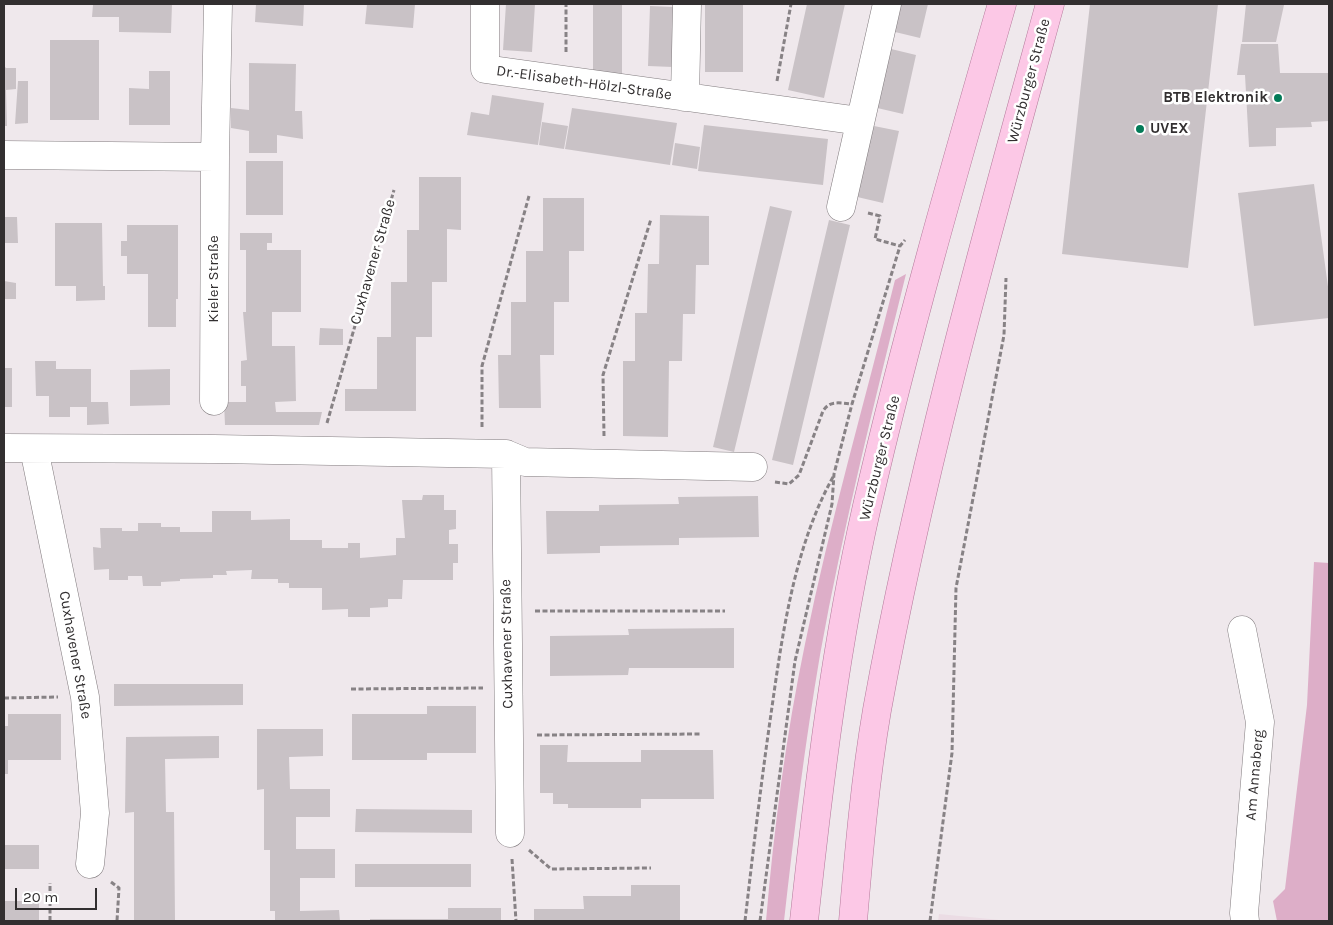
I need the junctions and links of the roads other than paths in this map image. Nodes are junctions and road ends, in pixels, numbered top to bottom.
1 (218, 4) edge
2 (485, 4) edge
3 (687, 4) edge
4 (887, 4) edge
5 (1002, 4) edge
6 (1050, 4) edge
7 (685, 97) junction
8 (860, 121) junction
9 (4, 155) edge
10 (215, 157) junction
11 (842, 207) road end
12 (214, 401) dead end
13 (4, 448) edge
14 (34, 449) junction
15 (494, 454) junction
16 (753, 467) road end
17 (1242, 630) dead end
18 (510, 833) road end
19 (90, 864) road end
20 (804, 921) edge
21 (853, 921) edge
22 (1245, 921) edge

1 - 10 street, Kieler Straße
2 - 7 street, Dr.-Elisabeth-Hölzl-Straße
3 - 7 street, Dr.-Elisabeth-Hölzl-Straße
4 - 8 street
5 - 20 main road, Würzburger Straße
6 - 21 main road, Würzburger Straße
7 - 8 street
8 - 11 street
9 - 10 street
10 - 12 street, Kieler Straße
13 - 14 street
14 - 15 street
14 - 19 street, Cuxhavener Straße
15 - 16 street
15 - 18 street, Cuxhavener Straße
17 - 22 street, Am Annaberg

